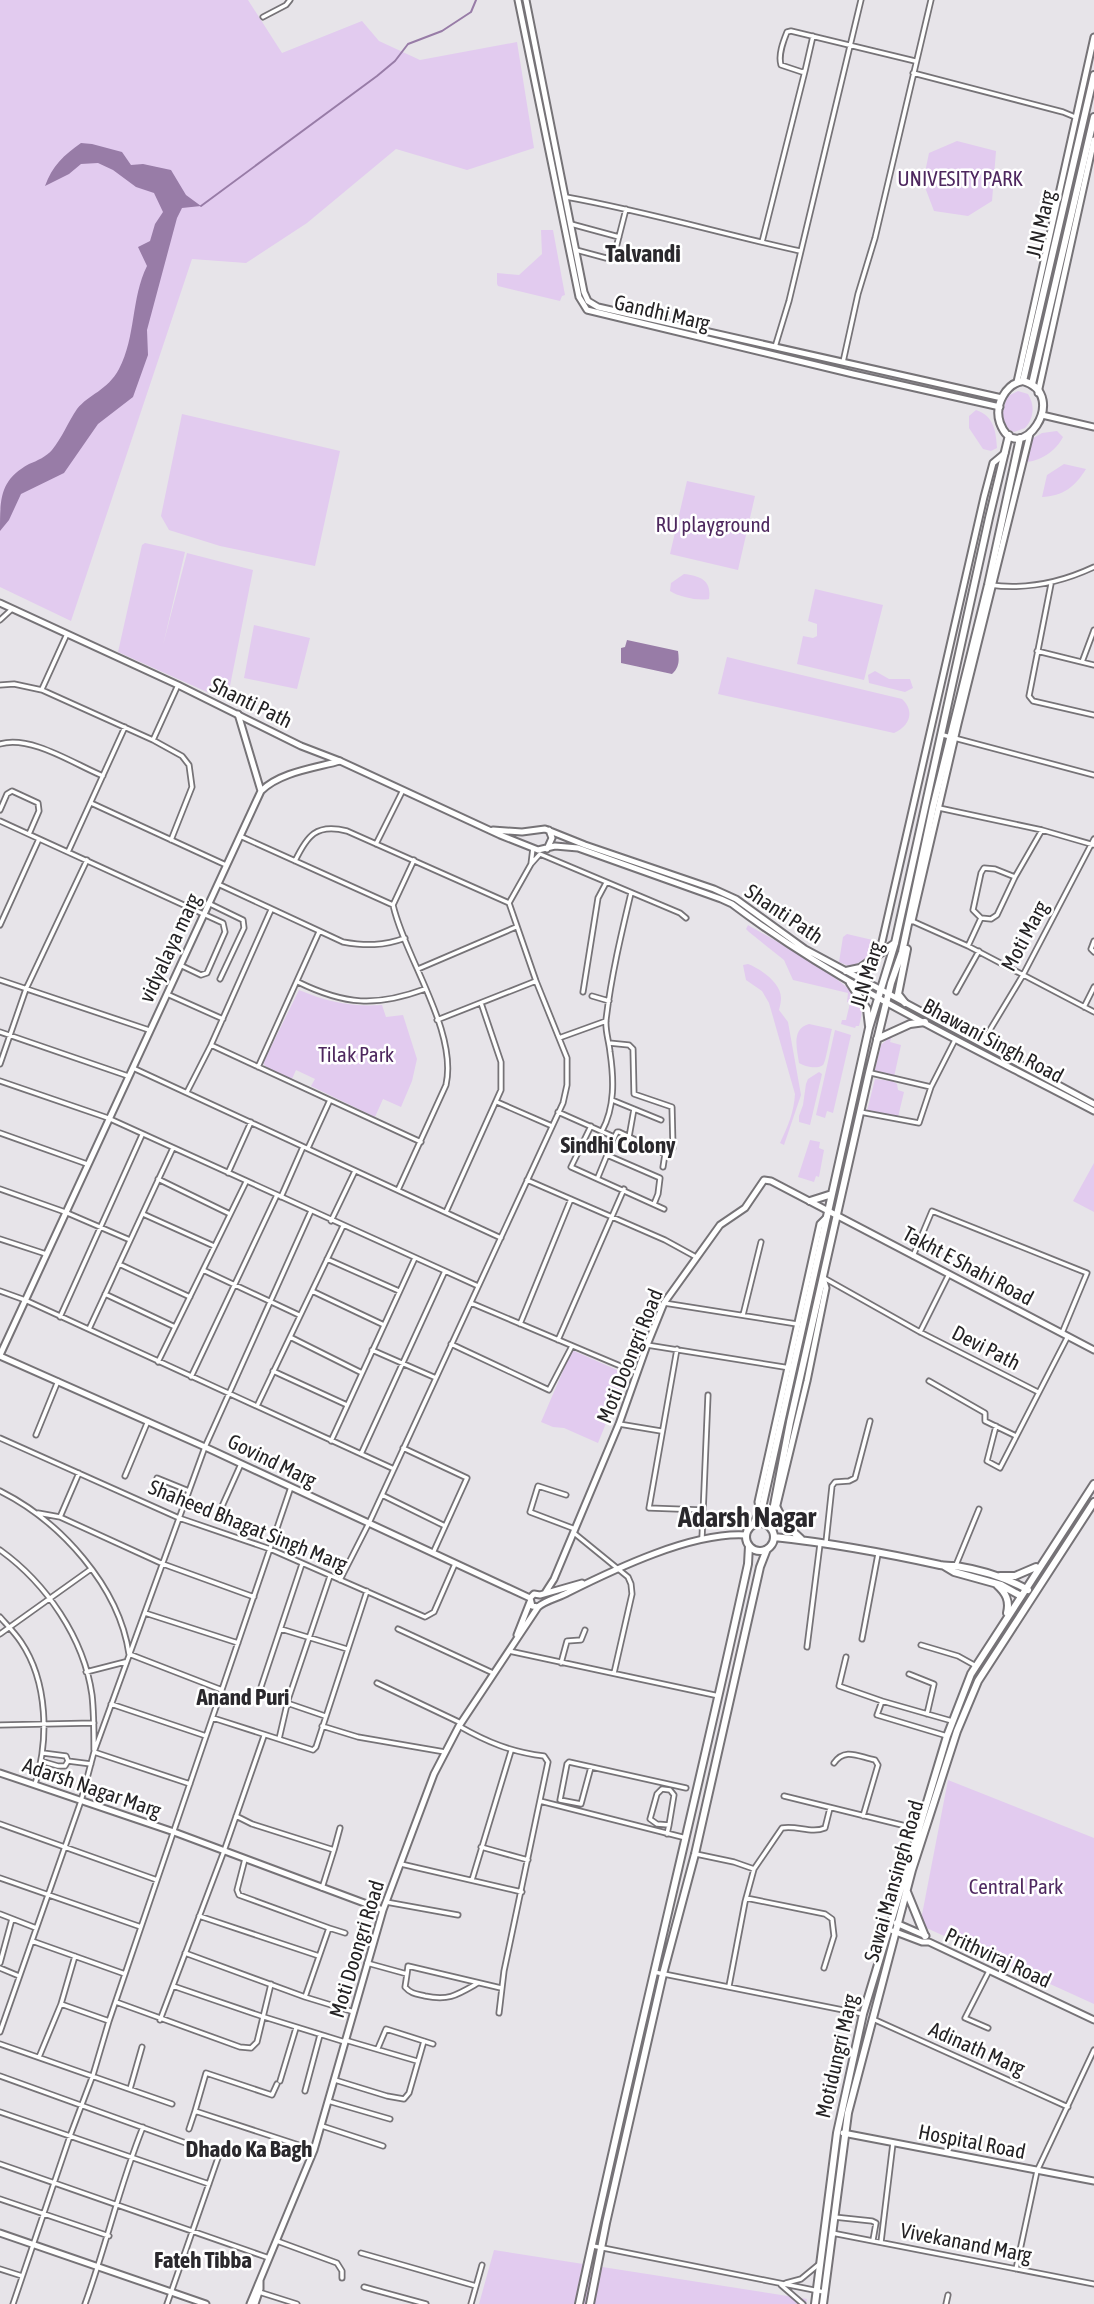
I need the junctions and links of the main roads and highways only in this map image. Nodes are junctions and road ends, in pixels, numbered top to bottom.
1 (1094, 75) edge
2 (1094, 117) edge
3 (1020, 382) junction
4 (1032, 384) junction
5 (1009, 435) junction
6 (1020, 438) junction
7 (911, 920) junction
8 (895, 943) junction
9 (846, 971) road end
10 (850, 983) road end
11 (905, 1003) road end
12 (925, 1022) road end
13 (869, 1028) junction
14 (877, 1039) junction
15 (832, 1194) junction
16 (810, 1201) road end
17 (1094, 1483) edge
18 (1094, 1502) edge
19 (774, 1511) junction
20 (754, 1524) junction
21 (770, 1526) junction
22 (774, 1537) junction
23 (801, 1540) junction
24 (749, 1546) junction
25 (767, 1549) junction
26 (1045, 1558) junction
27 (944, 1566) junction
28 (994, 1579) junction
29 (1025, 1588) junction
30 (1033, 1594) junction
31 (1020, 1595) junction
32 (1028, 1601) junction
33 (1005, 1621) junction
34 (709, 1738) junction
35 (721, 1741) junction
36 (906, 1891) junction
37 (927, 1939) road end
38 (841, 2133) junction
39 (584, 2283) junction
40 (594, 2285) junction
41 (579, 2304) edge
42 (590, 2304) edge
43 (815, 2304) edge
44 (823, 2304) edge

1 - 3 main road, JLN Marg
2 - 4 main road, JLN Marg
3 - 4 main road
3 - 5 main road
4 - 6 main road
5 - 6 main road
5 - 8 main road, JLN Marg
6 - 7 main road, JLN Marg
7 - 11 main road
7 - 14 main road, JLN Marg
8 - 9 main road
8 - 13 main road, JLN Marg
10 - 13 main road
12 - 14 main road
13 - 15 main road, JLN Marg
14 - 19 main road, JLN Marg
15 - 16 main road
15 - 20 main road, JLN Marg
17 - 26 main road, Motidungri Marg
18 - 30 main road, Sawai Mansingh Road
19 - 21 main road, JLN Marg
19 - 23 main road
20 - 21 main road
20 - 24 main road
21 - 22 main road
22 - 23 main road
22 - 25 main road
23 - 27 main road
24 - 25 main road
24 - 34 main road
25 - 35 main road
26 - 28 main road
26 - 29 main road, Motidungri Marg
27 - 28 main road
27 - 28 main road
28 - 29 main road
28 - 31 main road
28 - 33 main road
29 - 30 main road
29 - 31 main road, Motidungri Marg
30 - 32 main road, Sawai Mansingh Road
31 - 32 main road
31 - 33 main road, Motidungri Marg
32 - 36 main road, Sawai Mansingh Road
33 - 38 main road, Motidungri Marg
34 - 35 main road
34 - 39 main road
35 - 40 main road
36 - 37 main road
36 - 38 main road, Sawai Mansingh Road
38 - 43 main road, Motidungri Marg
38 - 44 main road, Sawai Mansingh Road
39 - 40 main road
39 - 41 main road
40 - 42 main road

